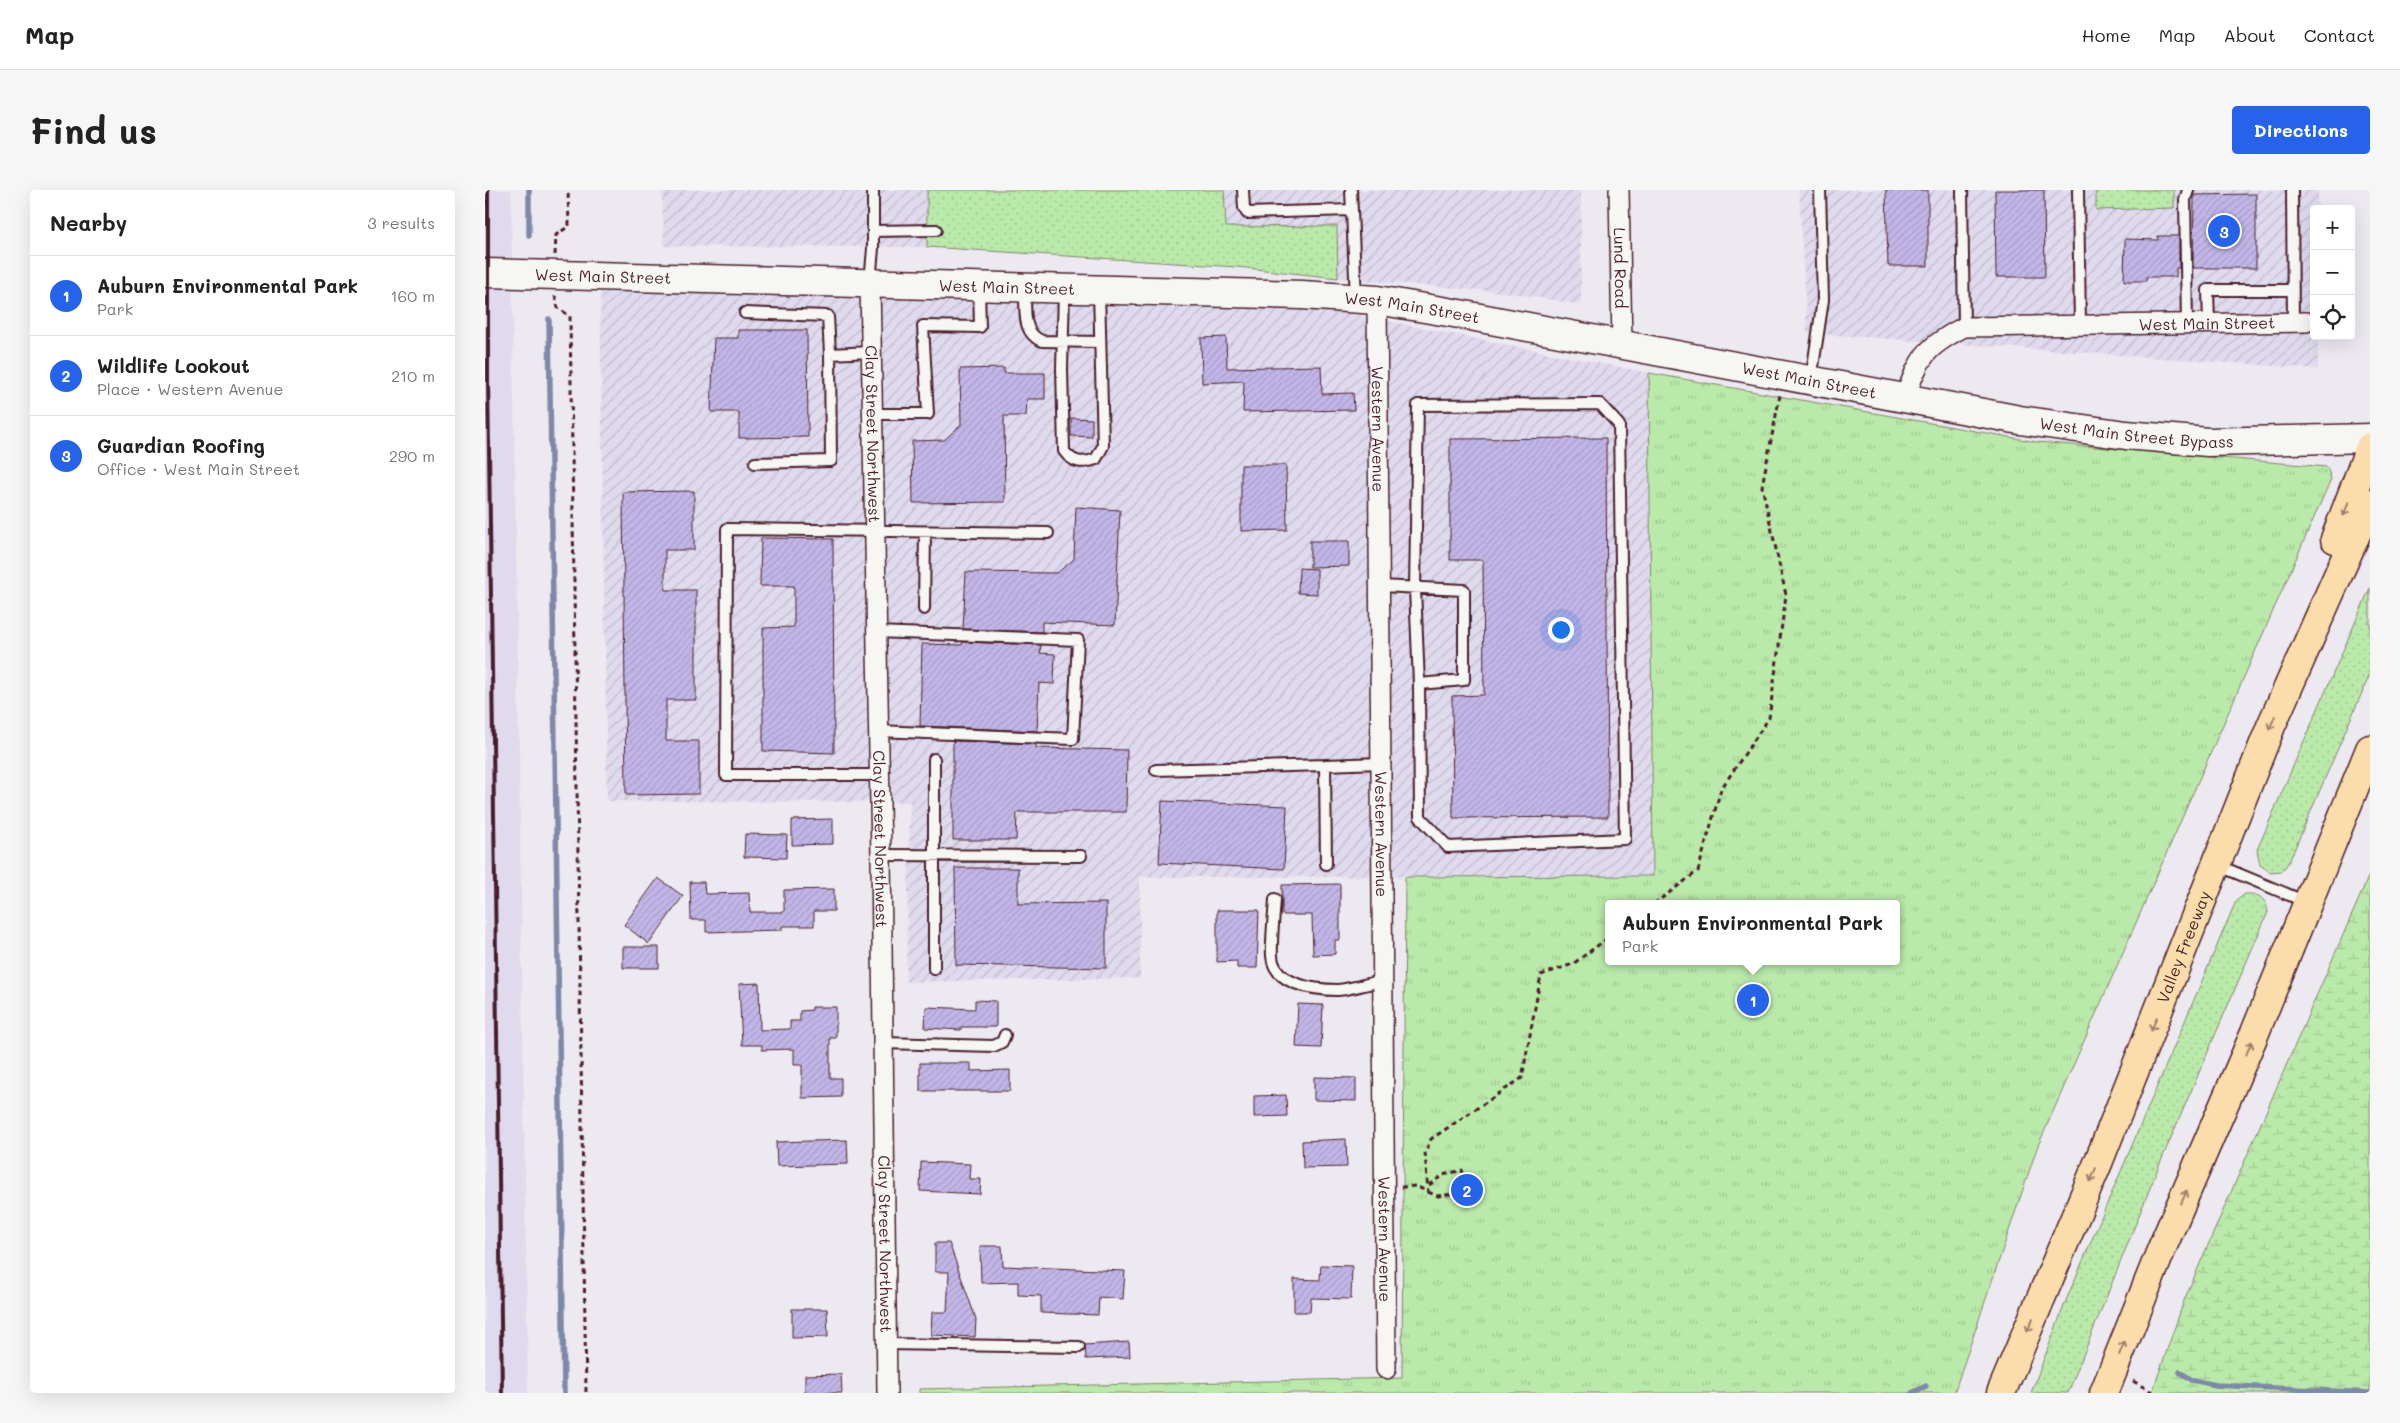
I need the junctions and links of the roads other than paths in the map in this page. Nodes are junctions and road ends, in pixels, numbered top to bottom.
1 (873, 190) edge
2 (1243, 190) edge
3 (1351, 190) edge
4 (1619, 190) edge
5 (1820, 190) edge
6 (1962, 190) edge
7 (2078, 190) edge
8 (2188, 190) edge
9 (2292, 190) edge
10 (1352, 210) junction
11 (936, 230) dead end
12 (873, 231) junction
13 (485, 273) edge
14 (870, 284) junction
15 (979, 287) junction
16 (1025, 288) junction
17 (1064, 289) junction
18 (1099, 290) junction
19 (2293, 290) junction
20 (1367, 299) junction
21 (745, 313) dead end
22 (2300, 322) joint
23 (2187, 324) junction
24 (2209, 324) junction
25 (2080, 326) junction
26 (1964, 327) junction
27 (1063, 341) junction
28 (1101, 342) junction
29 (1622, 344) junction
30 (871, 352) junction
31 (830, 354) junction
32 (1811, 381) junction
33 (1905, 397) junction
34 (872, 414) junction
35 (2370, 438) edge
36 (2370, 447) edge
37 (755, 463) dead end
38 (2370, 503) edge
39 (874, 531) junction
40 (925, 532) junction
41 (1048, 533) dead end
42 (1379, 586) junction
43 (1415, 588) junction
44 (924, 609) dead end
45 (876, 632) junction
46 (1419, 684) junction
47 (2285, 693) junction
48 (878, 731) junction
49 (2370, 749) edge
50 (933, 759) dead end
51 (1381, 763) junction
52 (1325, 765) junction
53 (1156, 770) dead end
54 (879, 775) junction
55 (2370, 782) edge
56 (933, 854) junction
57 (881, 855) junction
58 (1081, 856) dead end
59 (1326, 864) dead end
60 (2217, 865) junction
61 (1275, 899) dead end
62 (2307, 902) junction
63 (934, 969) dead end
64 (1383, 980) junction
65 (1005, 1036) dead end
66 (883, 1043) junction
67 (887, 1344) junction
68 (1079, 1347) dead end
69 (1386, 1369) dead end
70 (887, 1393) edge
71 (2001, 1393) edge
72 (2104, 1393) edge

1 - 12 lane
2 - 10 lane
3 - 10 lane
4 - 29 street, Lund Road
5 - 32 lane
6 - 26 lane
7 - 25 lane
8 - 23 lane
9 - 19 lane, West Main Street
10 - 20 lane
11 - 12 lane
12 - 14 lane
13 - 14 main road, West Main Street
14 - 15 main road, West Main Street
14 - 30 street, Clay Street Northwest
15 - 16 main road, West Main Street
15 - 34 lane
16 - 17 main road, West Main Street
16 - 27 lane
17 - 18 main road, West Main Street
17 - 27 lane
18 - 20 main road, West Main Street
18 - 28 lane
19 - 22 lane, West Main Street
19 - 24 lane
20 - 29 main road, West Main Street
20 - 42 street, Western Avenue
21 - 31 lane
22 - 24 street, West Main Street
23 - 24 street, West Main Street
23 - 25 street, West Main Street
25 - 26 street, West Main Street
26 - 33 street, West Main Street
27 - 28 lane
27 - 28 lane
29 - 32 main road, West Main Street
30 - 31 lane
30 - 34 street, Clay Street Northwest
31 - 37 lane
32 - 33 main road, West Main Street
33 - 35 main road, West Main Street Bypass
34 - 39 street, Clay Street Northwest
36 -> 47 highway
38 - 47 highway, Valley Freeway
39 - 40 lane
39 - 45 street, Clay Street Northwest
39 - 54 lane
40 - 41 lane
40 - 44 lane
42 - 43 lane
42 - 51 street, Western Avenue
43 - 46 lane
43 - 46 lane
43 - 46 lane
45 - 48 street, Clay Street Northwest
45 - 48 lane
47 -> 60 highway, Valley Freeway
48 - 54 street, Clay Street Northwest
49 - 62 highway
50 - 56 lane
51 - 52 lane
51 - 64 street, Western Avenue
52 - 53 lane
52 - 59 lane
54 - 57 street, Clay Street Northwest
55 - 62 highway
56 - 57 lane
56 - 58 lane
56 - 63 lane
57 - 66 street, Clay Street Northwest
60 - 62 lane
60 -> 71 highway, Valley Freeway
61 - 64 lane
72 -> 62 highway
64 - 69 street, Western Avenue
65 - 66 lane
66 - 67 street, Clay Street Northwest
67 - 68 lane
67 - 70 street, Clay Street Northwest

